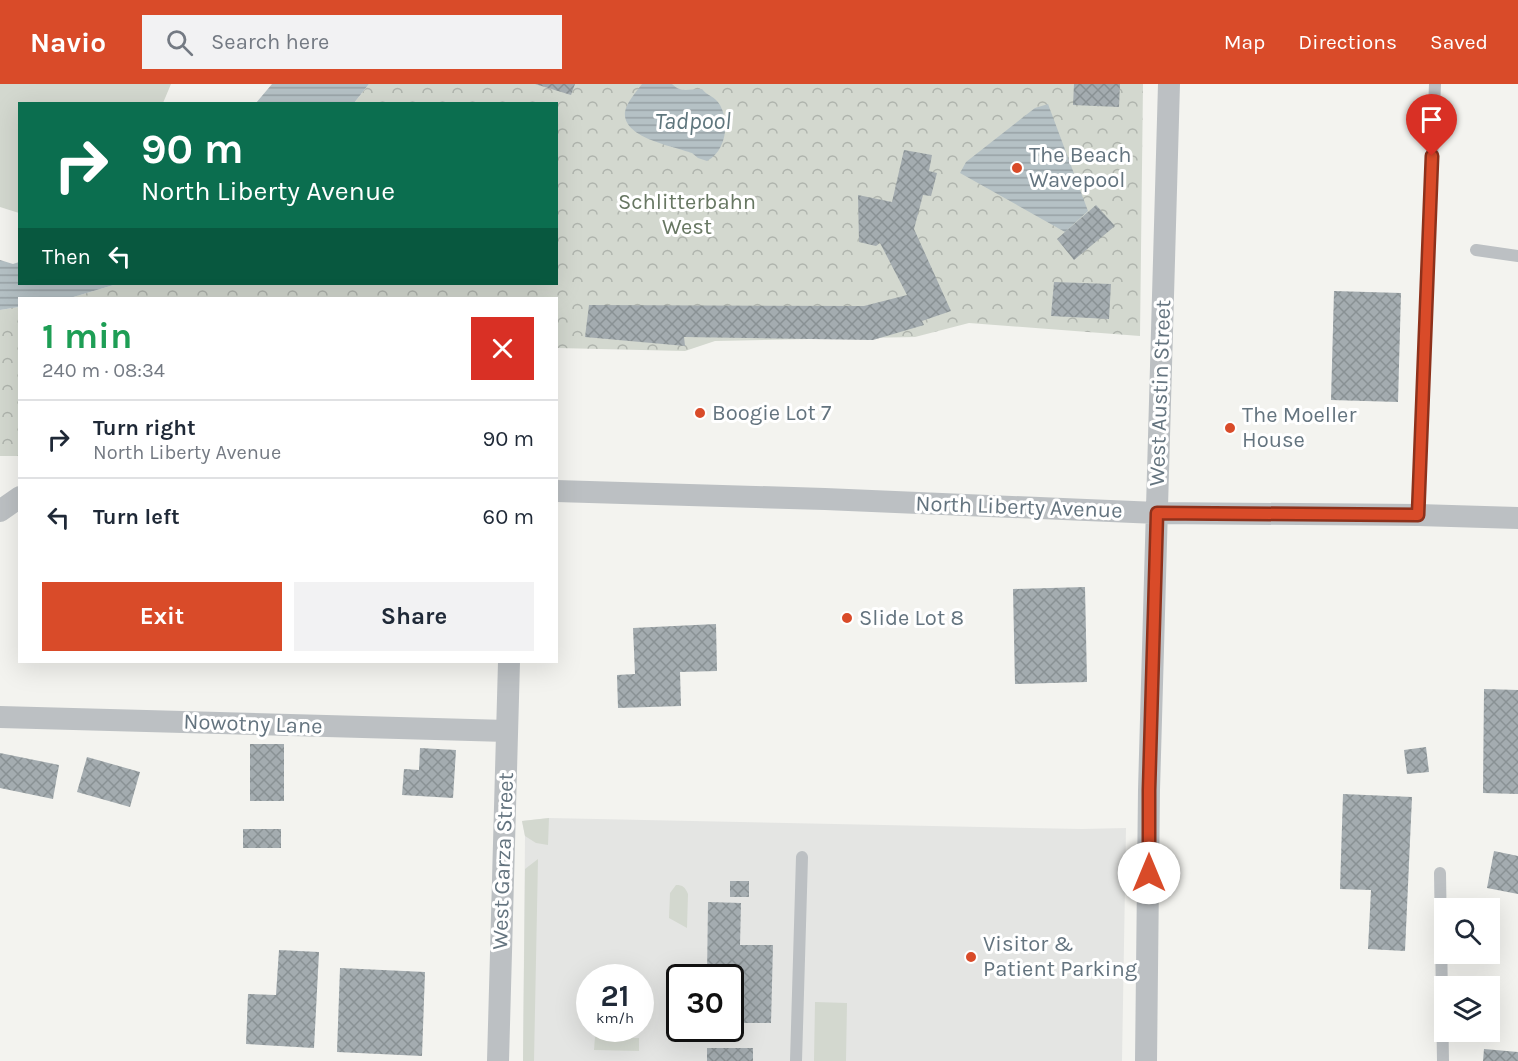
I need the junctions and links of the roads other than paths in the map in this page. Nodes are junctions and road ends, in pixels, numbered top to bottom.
1 (1169, 84) edge
2 (1435, 84) edge
3 (1476, 250) dead end
4 (1518, 256) edge
5 (558, 491) edge
6 (18, 498) edge
7 (0, 510) edge
8 (1157, 513) junction
9 (1418, 515) junction
10 (1518, 518) edge
11 (509, 663) edge
12 (0, 717) edge
13 (507, 731) junction
14 (802, 857) dead end
15 (1440, 873) dead end
16 (498, 1061) edge
17 (796, 1061) edge
18 (1146, 1061) edge
19 (1443, 1061) edge

1 - 8 street, West Austin Street
2 - 9 lane
3 - 4 lane
5 - 8 street, North Liberty Avenue
6 - 7 street
8 - 9 street, North Liberty Avenue
8 - 18 street, West Austin Street
9 - 10 street, North Liberty Avenue
11 - 13 street, West Garza Street
12 - 13 street, Nowotny Lane
13 - 16 street, West Garza Street
14 - 17 lane
15 - 19 lane

